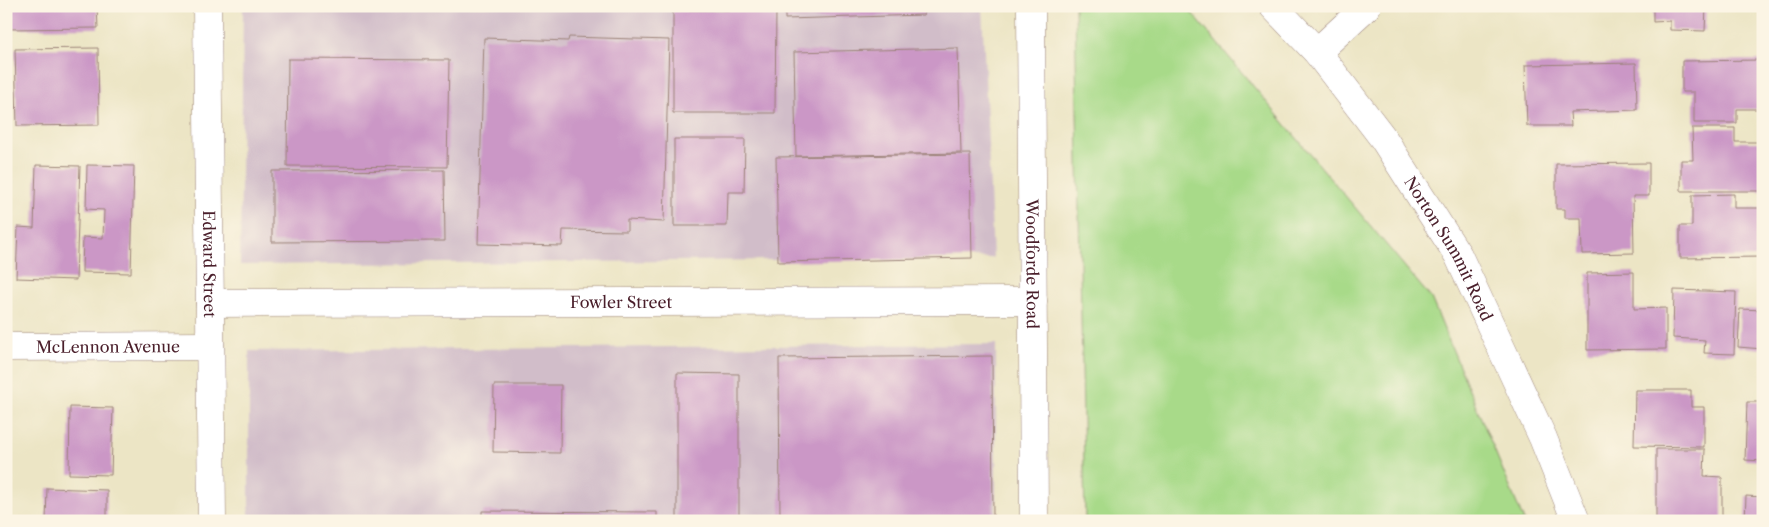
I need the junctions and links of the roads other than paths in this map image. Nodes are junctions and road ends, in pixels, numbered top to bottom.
1 (207, 6) edge
2 (1031, 6) edge
3 (1273, 6) edge
4 (1367, 6) edge
5 (1317, 52) junction
6 (1033, 300) junction
7 (210, 303) junction
8 (210, 346) junction
9 (6, 347) edge
10 (212, 521) edge
11 (1034, 521) edge
12 (1576, 521) edge

1 - 7 street, Edward Street
2 - 6 street, Woodforde Road
3 - 5 street, Norton Summit Road
4 - 5 street
5 - 12 street, Norton Summit Road
6 - 7 street, Fowler Street
6 - 11 street, Woodforde Road
7 - 8 street, Edward Street
8 - 9 street, McLennon Avenue
8 - 10 street, Edward Street

